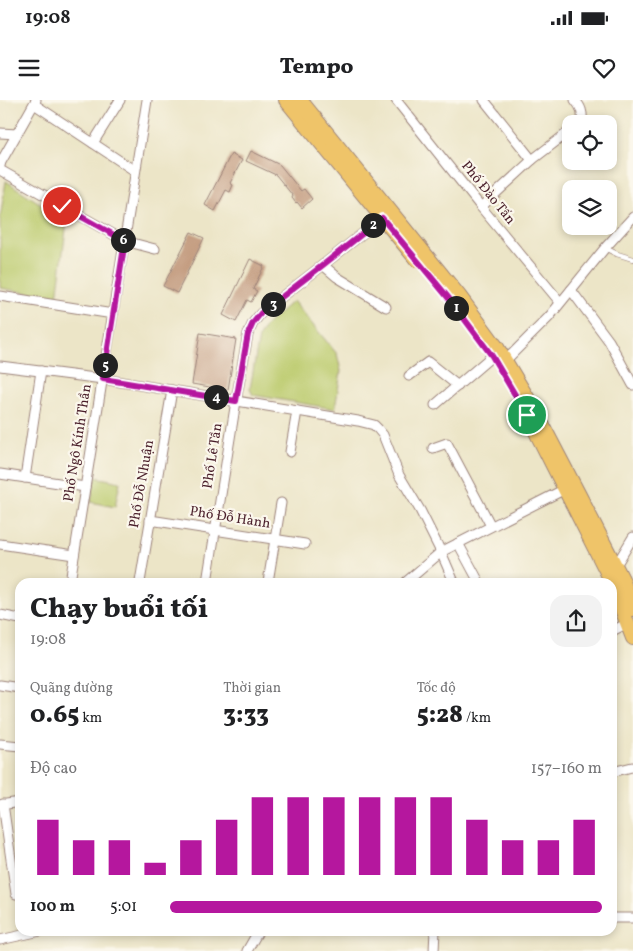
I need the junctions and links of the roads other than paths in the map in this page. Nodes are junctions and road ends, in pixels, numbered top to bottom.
1 (120, 100) edge
2 (147, 100) edge
3 (286, 100) edge
4 (300, 100) edge
5 (396, 100) edge
6 (484, 100) edge
7 (575, 100) edge
8 (36, 102) edge
9 (582, 115) edge
10 (0, 133) edge
11 (17, 134) junction
12 (562, 137) edge
13 (93, 143) junction
14 (532, 160) junction
15 (0, 166) edge
16 (0, 170) edge
17 (135, 171) junction
18 (481, 207) junction
19 (633, 217) edge
20 (382, 218) junction
21 (125, 241) junction
22 (605, 248) junction
23 (155, 249) dead end
24 (633, 259) edge
25 (323, 265) junction
26 (571, 290) junction
27 (0, 296) edge
28 (560, 302) junction
29 (386, 307) dead end
30 (113, 314) junction
31 (499, 361) junction
32 (0, 366) edge
33 (41, 371) junction
34 (409, 376) dead end
35 (103, 379) junction
36 (633, 385) edge
37 (458, 386) junction
38 (172, 390) junction
39 (236, 401) junction
40 (436, 406) dead end
41 (297, 411) junction
42 (434, 448) dead end
43 (290, 452) dead end
44 (0, 474) edge
45 (25, 478) junction
46 (85, 487) junction
47 (564, 489) junction
48 (281, 504) dead end
49 (150, 520) junction
50 (491, 526) junction
51 (215, 530) junction
52 (633, 537) edge
53 (275, 540) junction
54 (458, 543) junction
55 (0, 544) edge
56 (305, 544) dead end
57 (441, 552) junction
58 (74, 555) junction
59 (615, 567) junction
60 (71, 578) edge
61 (141, 578) edge
62 (208, 578) edge
63 (269, 578) edge
64 (411, 578) edge
65 (452, 578) edge
66 (477, 578) edge
67 (609, 578) edge
68 (617, 596) edge
69 (633, 609) edge
70 (0, 616) edge
71 (15, 618) edge
72 (628, 623) junction
73 (617, 628) edge
74 (633, 638) edge
75 (0, 685) edge
76 (15, 687) edge
77 (0, 744) edge
78 (15, 746) edge
79 (632, 767) edge
80 (617, 771) edge
81 (15, 803) edge
82 (2, 804) edge
83 (15, 888) edge
84 (617, 918) edge
85 (633, 918) edge
86 (18, 936) edge
87 (256, 936) edge
88 (435, 936) edge
89 (0, 940) edge
90 (247, 951) edge
91 (434, 951) edge

1 - 13 street
2 - 17 street, Phố Ngô Kính Thần
3 - 20 main road
4 - 31 main road
5 - 18 street, Phố Đào Tấn
6 - 14 street
7 - 9 street
8 - 11 street
8 - 13 street
10 - 11 street
11 - 15 street
12 - 14 street
13 - 17 street
14 - 18 street
16 - 21 street
17 - 21 street, Phố Ngô Kính Thần
18 - 28 street, Phố Đào Tấn
19 - 22 street
20 - 25 street, Phố Lê Tần
20 - 31 main road
21 - 23 street
21 - 30 street, Phố Ngô Kính Thần
22 - 24 lane
22 - 26 street
25 - 29 street
25 - 39 street, Phố Lê Tần
26 - 28 street
26 - 36 street
27 - 30 street
28 - 31 street
30 - 35 street, Phố Ngô Kính Thần
31 - 37 street
31 - 47 main road
31 - 59 main road
32 - 33 street
33 - 35 street
33 - 45 street
34 - 37 street
35 - 38 street
35 - 46 street, Phố Ngô Kính Thần
37 - 40 street
38 - 39 street
38 - 49 street, Phố Đỗ Nhuận
39 - 41 street
39 - 51 street, Phố Lê Tần
41 - 43 street
41 - 57 street
42 - 50 street
44 - 45 street
45 - 46 street
46 - 58 street, Phố Ngô Kính Thần
47 - 50 street
47 - 67 main road
48 - 53 street
49 - 51 street, Phố Đỗ Hành
49 - 61 street, Phố Đỗ Nhuận
50 - 54 street
51 - 53 street, Phố Đỗ Hành
51 - 62 street, Phố Lê Tần
52 - 59 street
53 - 56 street, Phố Đỗ Hành
53 - 63 street
54 - 57 street
54 - 66 street
55 - 58 street
57 - 64 street
57 - 65 street
58 - 60 street, Phố Ngô Kính Thần
59 - 69 main road
68 - 72 main road
70 - 71 street
72 - 73 street
72 - 74 main road
75 - 76 street
77 - 78 street
79 - 80 street
81 - 82 street
82 - 83 street
84 - 85 street
86 - 89 street
87 - 90 street
88 - 91 street

